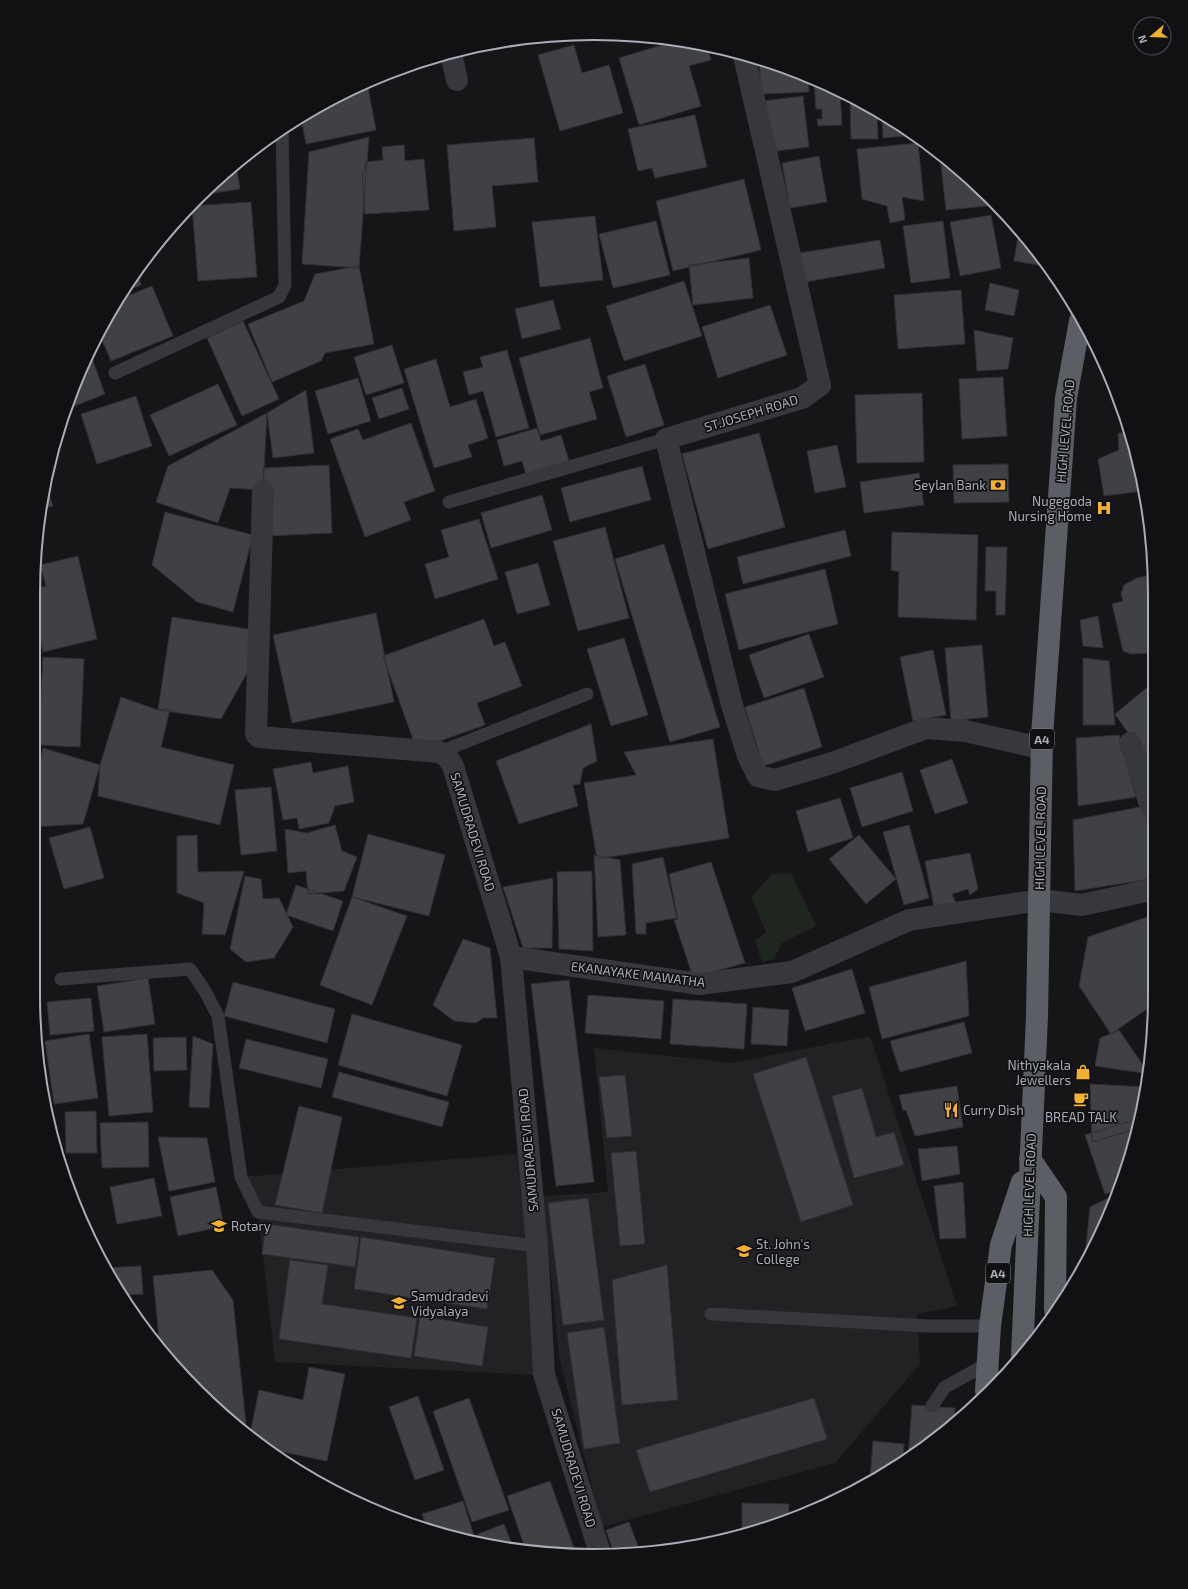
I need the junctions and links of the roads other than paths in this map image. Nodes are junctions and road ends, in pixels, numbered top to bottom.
1 (453, 59) edge
2 (745, 61) edge
3 (457, 80) dead end
4 (282, 136) edge
5 (1079, 326) edge
6 (115, 373) dead end
7 (666, 439) junction
8 (264, 491) dead end
9 (449, 502) dead end
10 (587, 694) dead end
11 (1130, 743) dead end
12 (1041, 748) junction
13 (440, 752) junction
14 (1148, 798) edge
15 (1148, 890) edge
16 (1040, 900) junction
17 (511, 957) junction
18 (61, 979) dead end
19 (1030, 1158) junction
20 (537, 1246) junction
21 (1055, 1303) edge
22 (711, 1314) dead end
23 (990, 1326) junction
24 (1023, 1345) edge
25 (987, 1364) junction
26 (986, 1387) edge
27 (932, 1406) dead end
28 (599, 1549) edge

1 - 3 street
2 - 7 street, ST.JOSEPH ROAD
4 - 6 lane
5 - 12 highway, HIGH LEVEL ROAD / A4
7 - 9 lane
7 - 12 street
8 - 13 street
10 - 13 lane
11 - 14 street
12 - 16 highway, HIGH LEVEL ROAD / A4
13 - 17 street, SAMUDRADEVI ROAD
15 - 16 street, EKANAYAKE MAWATHA
16 - 17 street, EKANAYAKE MAWATHA
16 - 19 highway, HIGH LEVEL ROAD / A4
17 - 20 street, SAMUDRADEVI ROAD
18 - 20 lane
19 - 21 highway
19 - 23 highway, A4
19 - 24 highway, HIGH LEVEL ROAD / A4
20 - 28 street, SAMUDRADEVI ROAD
22 - 23 lane
23 - 25 highway, A4
25 - 26 highway, A4
25 - 27 lane

